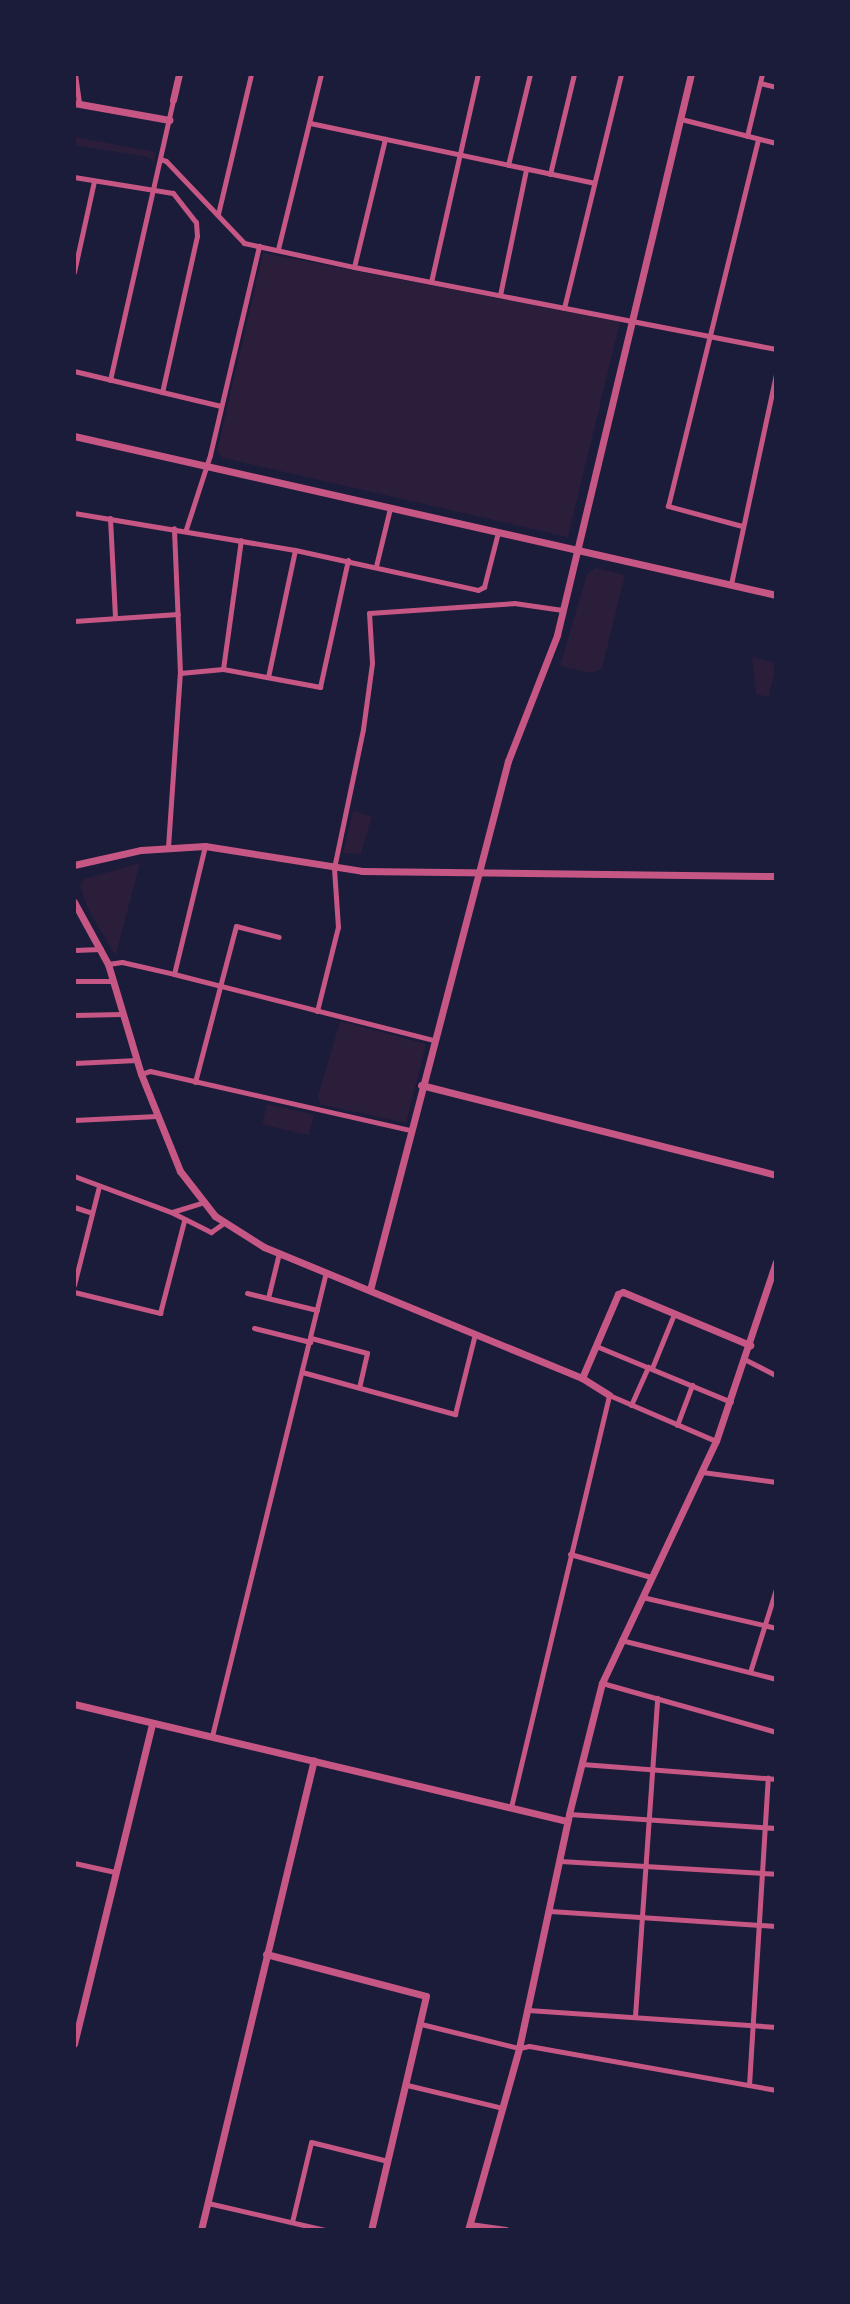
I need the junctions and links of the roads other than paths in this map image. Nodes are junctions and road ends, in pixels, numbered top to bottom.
1 (75, 74) edge
2 (177, 74) edge
3 (251, 74) edge
4 (321, 74) edge
5 (478, 74) edge
6 (530, 74) edge
7 (574, 74) edge
8 (621, 74) edge
9 (691, 74) edge
10 (762, 74) edge
11 (760, 83) junction
12 (776, 87) edge
13 (173, 100) joint
14 (77, 104) edge
15 (681, 119) junction
16 (169, 120) junction
17 (310, 123) junction
18 (747, 136) junction
19 (385, 139) junction
20 (758, 139) junction
21 (776, 143) edge
22 (460, 155) junction
23 (160, 159) junction
24 (508, 165) junction
25 (526, 169) junction
26 (550, 174) junction
27 (74, 177) edge
28 (94, 181) junction
29 (594, 183) junction
30 (153, 191) junction
31 (218, 215) junction
32 (259, 246) junction
33 (278, 249) junction
34 (354, 267) junction
35 (74, 272) edge
36 (431, 282) junction
37 (500, 295) junction
38 (564, 308) junction
39 (632, 322) junction
40 (709, 337) junction
41 (776, 349) edge
42 (74, 371) edge
43 (776, 374) edge
44 (110, 380) junction
45 (162, 392) junction
46 (221, 406) junction
47 (74, 436) edge
48 (208, 465) junction
49 (390, 508) junction
50 (74, 513) edge
51 (110, 518) junction
52 (742, 526) junction
53 (174, 528) junction
54 (186, 529) junction
55 (498, 532) junction
56 (241, 540) junction
57 (295, 550) junction
58 (577, 550) junction
59 (348, 560) junction
60 (376, 566) junction
61 (731, 584) junction
62 (776, 595) edge
63 (563, 610) junction
64 (178, 614) junction
65 (115, 618) junction
66 (74, 621) edge
67 (223, 669) junction
68 (180, 673) junction
69 (268, 677) junction
70 (205, 846) junction
71 (168, 847) junction
72 (74, 865) edge
73 (334, 868) junction
74 (478, 872) junction
75 (776, 876) edge
76 (74, 902) edge
77 (279, 937) dead end
78 (101, 949) junction
79 (74, 950) edge
80 (108, 964) junction
81 (174, 974) junction
82 (74, 981) edge
83 (114, 981) junction
84 (220, 987) junction
85 (317, 1011) junction
86 (122, 1014) junction
87 (74, 1015) edge
88 (433, 1040) junction
89 (137, 1060) junction
90 (74, 1063) edge
91 (141, 1074) junction
92 (195, 1082) junction
93 (421, 1085) junction
94 (157, 1116) junction
95 (74, 1120) edge
96 (410, 1130) junction
97 (776, 1175) edge
98 (74, 1176) edge
99 (99, 1186) junction
100 (202, 1203) junction
101 (74, 1207) edge
102 (171, 1212) junction
103 (92, 1213) junction
104 (184, 1221) junction
105 (224, 1223) junction
106 (279, 1253) junction
107 (776, 1262) edge
108 (76, 1266) edge
109 (326, 1273) junction
110 (74, 1285) edge
111 (370, 1290) junction
112 (74, 1292) edge
113 (247, 1293) dead end
114 (268, 1298) junction
115 (317, 1310) junction
116 (674, 1314) junction
117 (254, 1328) dead end
118 (472, 1332) junction
119 (311, 1340) junction
120 (750, 1345) junction
121 (596, 1346) junction
122 (746, 1360) junction
123 (650, 1367) junction
124 (302, 1372) junction
125 (776, 1375) edge
126 (582, 1378) junction
127 (692, 1385) junction
128 (359, 1387) junction
129 (609, 1395) junction
130 (732, 1402) junction
131 (631, 1405) junction
132 (677, 1425) junction
133 (716, 1441) junction
134 (702, 1472) junction
135 (776, 1482) edge
136 (776, 1516) edge
137 (776, 1526) edge
138 (570, 1554) junction
139 (651, 1577) junction
140 (776, 1589) edge
141 (641, 1596) junction
142 (765, 1625) junction
143 (776, 1628) edge
144 (620, 1640) junction
145 (750, 1672) junction
146 (776, 1679) edge
147 (602, 1683) junction
148 (657, 1698) junction
149 (74, 1704) edge
150 (152, 1723) junction
151 (776, 1732) edge
152 (212, 1736) junction
153 (314, 1760) junction
154 (581, 1764) junction
155 (652, 1770) junction
156 (768, 1778) junction
157 (776, 1779) edge
158 (511, 1807) junction
159 (568, 1818) junction
160 (649, 1819) junction
161 (766, 1827) junction
162 (776, 1828) edge
163 (560, 1861) junction
164 (74, 1863) edge
165 (646, 1866) junction
166 (115, 1872) junction
167 (762, 1873) junction
168 (776, 1874) edge
169 (550, 1911) junction
170 (642, 1918) junction
171 (759, 1925) junction
172 (776, 1926) edge
173 (266, 1954) junction
174 (528, 2010) junction
175 (635, 2016) junction
176 (421, 2024) junction
177 (752, 2025) junction
178 (776, 2027) edge
179 (74, 2044) edge
180 (519, 2048) junction
181 (407, 2085) junction
182 (749, 2085) junction
183 (776, 2090) edge
184 (503, 2108) junction
185 (388, 2161) junction
186 (208, 2203) junction
187 (292, 2222) junction
188 (469, 2227) edge
189 (201, 2230) edge
190 (325, 2230) edge
191 (371, 2230) edge
192 (506, 2230) edge

1 - 14 street
2 - 13 street
3 - 31 street
4 - 17 street
5 - 22 street
6 - 24 street
7 - 26 street
8 - 29 street
9 - 15 street
10 - 11 street
11 - 12 street
11 - 18 street
13 - 16 street
14 - 16 street
15 - 18 street
15 - 39 street
16 - 23 street
17 - 19 street
17 - 33 street
18 - 20 street
19 - 22 street
19 - 34 street
20 - 21 street
20 - 40 street
22 - 24 street
22 - 36 street
23 - 30 street
23 - 31 street
24 - 25 street
25 - 26 street
25 - 37 street
26 - 29 street
27 - 28 street
28 - 30 street
28 - 35 street
29 - 38 street
30 - 44 street
30 - 45 street
31 - 32 street
32 - 33 street
32 - 46 street
33 - 34 street
34 - 36 street
36 - 37 street
37 - 38 street
38 - 39 street
39 - 40 street
39 - 58 street
40 - 41 street
40 - 52 street
42 - 44 street
43 - 52 street
44 - 45 street
45 - 46 street
46 - 48 street
47 - 48 street
48 - 49 street
48 - 54 street
49 - 55 street
49 - 60 street
50 - 51 street
51 - 53 street
51 - 65 street
52 - 61 street
53 - 54 street
53 - 64 street
54 - 56 street
55 - 58 street
55 - 60 street
56 - 57 street
56 - 67 street
57 - 59 street
57 - 69 street
58 - 61 street
58 - 63 street
59 - 60 street
59 - 69 street
61 - 62 street
63 - 73 street
63 - 74 street
64 - 65 street
64 - 68 street
65 - 66 street
67 - 68 street
67 - 69 street
68 - 71 street
70 - 71 street
70 - 73 street
70 - 81 street
71 - 72 street
73 - 74 street
73 - 85 street
74 - 75 street
74 - 88 street
76 - 78 street
77 - 84 street
78 - 79 street
78 - 80 street
80 - 81 street
80 - 83 street
81 - 84 street
82 - 83 street
83 - 86 street
84 - 85 street
84 - 92 street
85 - 88 street
86 - 87 street
86 - 89 street
88 - 93 street
89 - 90 street
89 - 91 street
91 - 92 street
91 - 94 street
92 - 96 street
93 - 96 street
93 - 97 street
94 - 95 street
94 - 100 street
96 - 111 street
98 - 99 street
99 - 102 street
99 - 103 street
100 - 102 street
100 - 105 street
101 - 103 street
102 - 104 street
103 - 108 street
104 - 105 street
104 - 112 street
105 - 106 street
106 - 109 street
106 - 114 street
107 - 120 street
108 - 110 street
109 - 111 street
109 - 115 street
111 - 118 street
113 - 114 street
114 - 115 street
115 - 119 street
116 - 120 street
116 - 121 street
116 - 123 street
117 - 119 street
118 - 126 street
118 - 128 street
119 - 124 street
119 - 128 street
120 - 122 street
121 - 123 street
121 - 126 street
122 - 125 street
122 - 130 street
123 - 127 street
123 - 131 street
124 - 128 street
124 - 152 street
126 - 129 street
127 - 130 street
127 - 132 street
129 - 131 street
129 - 138 street
130 - 133 street
131 - 132 street
132 - 133 street
133 - 134 street
134 - 135 street
134 - 139 street
136 - 137 street
138 - 139 street
138 - 158 street
139 - 141 street
140 - 142 street
141 - 142 street
141 - 144 street
142 - 143 street
142 - 145 street
144 - 145 street
144 - 147 street
145 - 146 street
147 - 148 street
147 - 154 street
148 - 151 street
148 - 155 street
149 - 150 street
150 - 152 street
150 - 166 street
152 - 153 street
153 - 158 street
153 - 173 street
154 - 155 street
154 - 159 street
155 - 156 street
155 - 160 street
156 - 157 street
156 - 161 street
158 - 159 street
159 - 160 street
159 - 163 street
160 - 161 street
160 - 165 street
161 - 162 street
161 - 167 street
163 - 165 street
163 - 169 street
164 - 166 street
165 - 167 street
165 - 170 street
166 - 179 street
167 - 168 street
167 - 171 street
169 - 170 street
169 - 174 street
170 - 171 street
170 - 175 street
171 - 172 street
171 - 177 street
173 - 176 street
173 - 186 street
174 - 175 street
174 - 180 street
175 - 177 street
176 - 180 street
176 - 181 street
177 - 178 street
177 - 182 street
180 - 182 street
180 - 184 street
181 - 184 street
181 - 185 street
182 - 183 street
184 - 188 street
185 - 187 street
185 - 191 street
186 - 187 street
186 - 189 street
187 - 190 street
188 - 192 street

